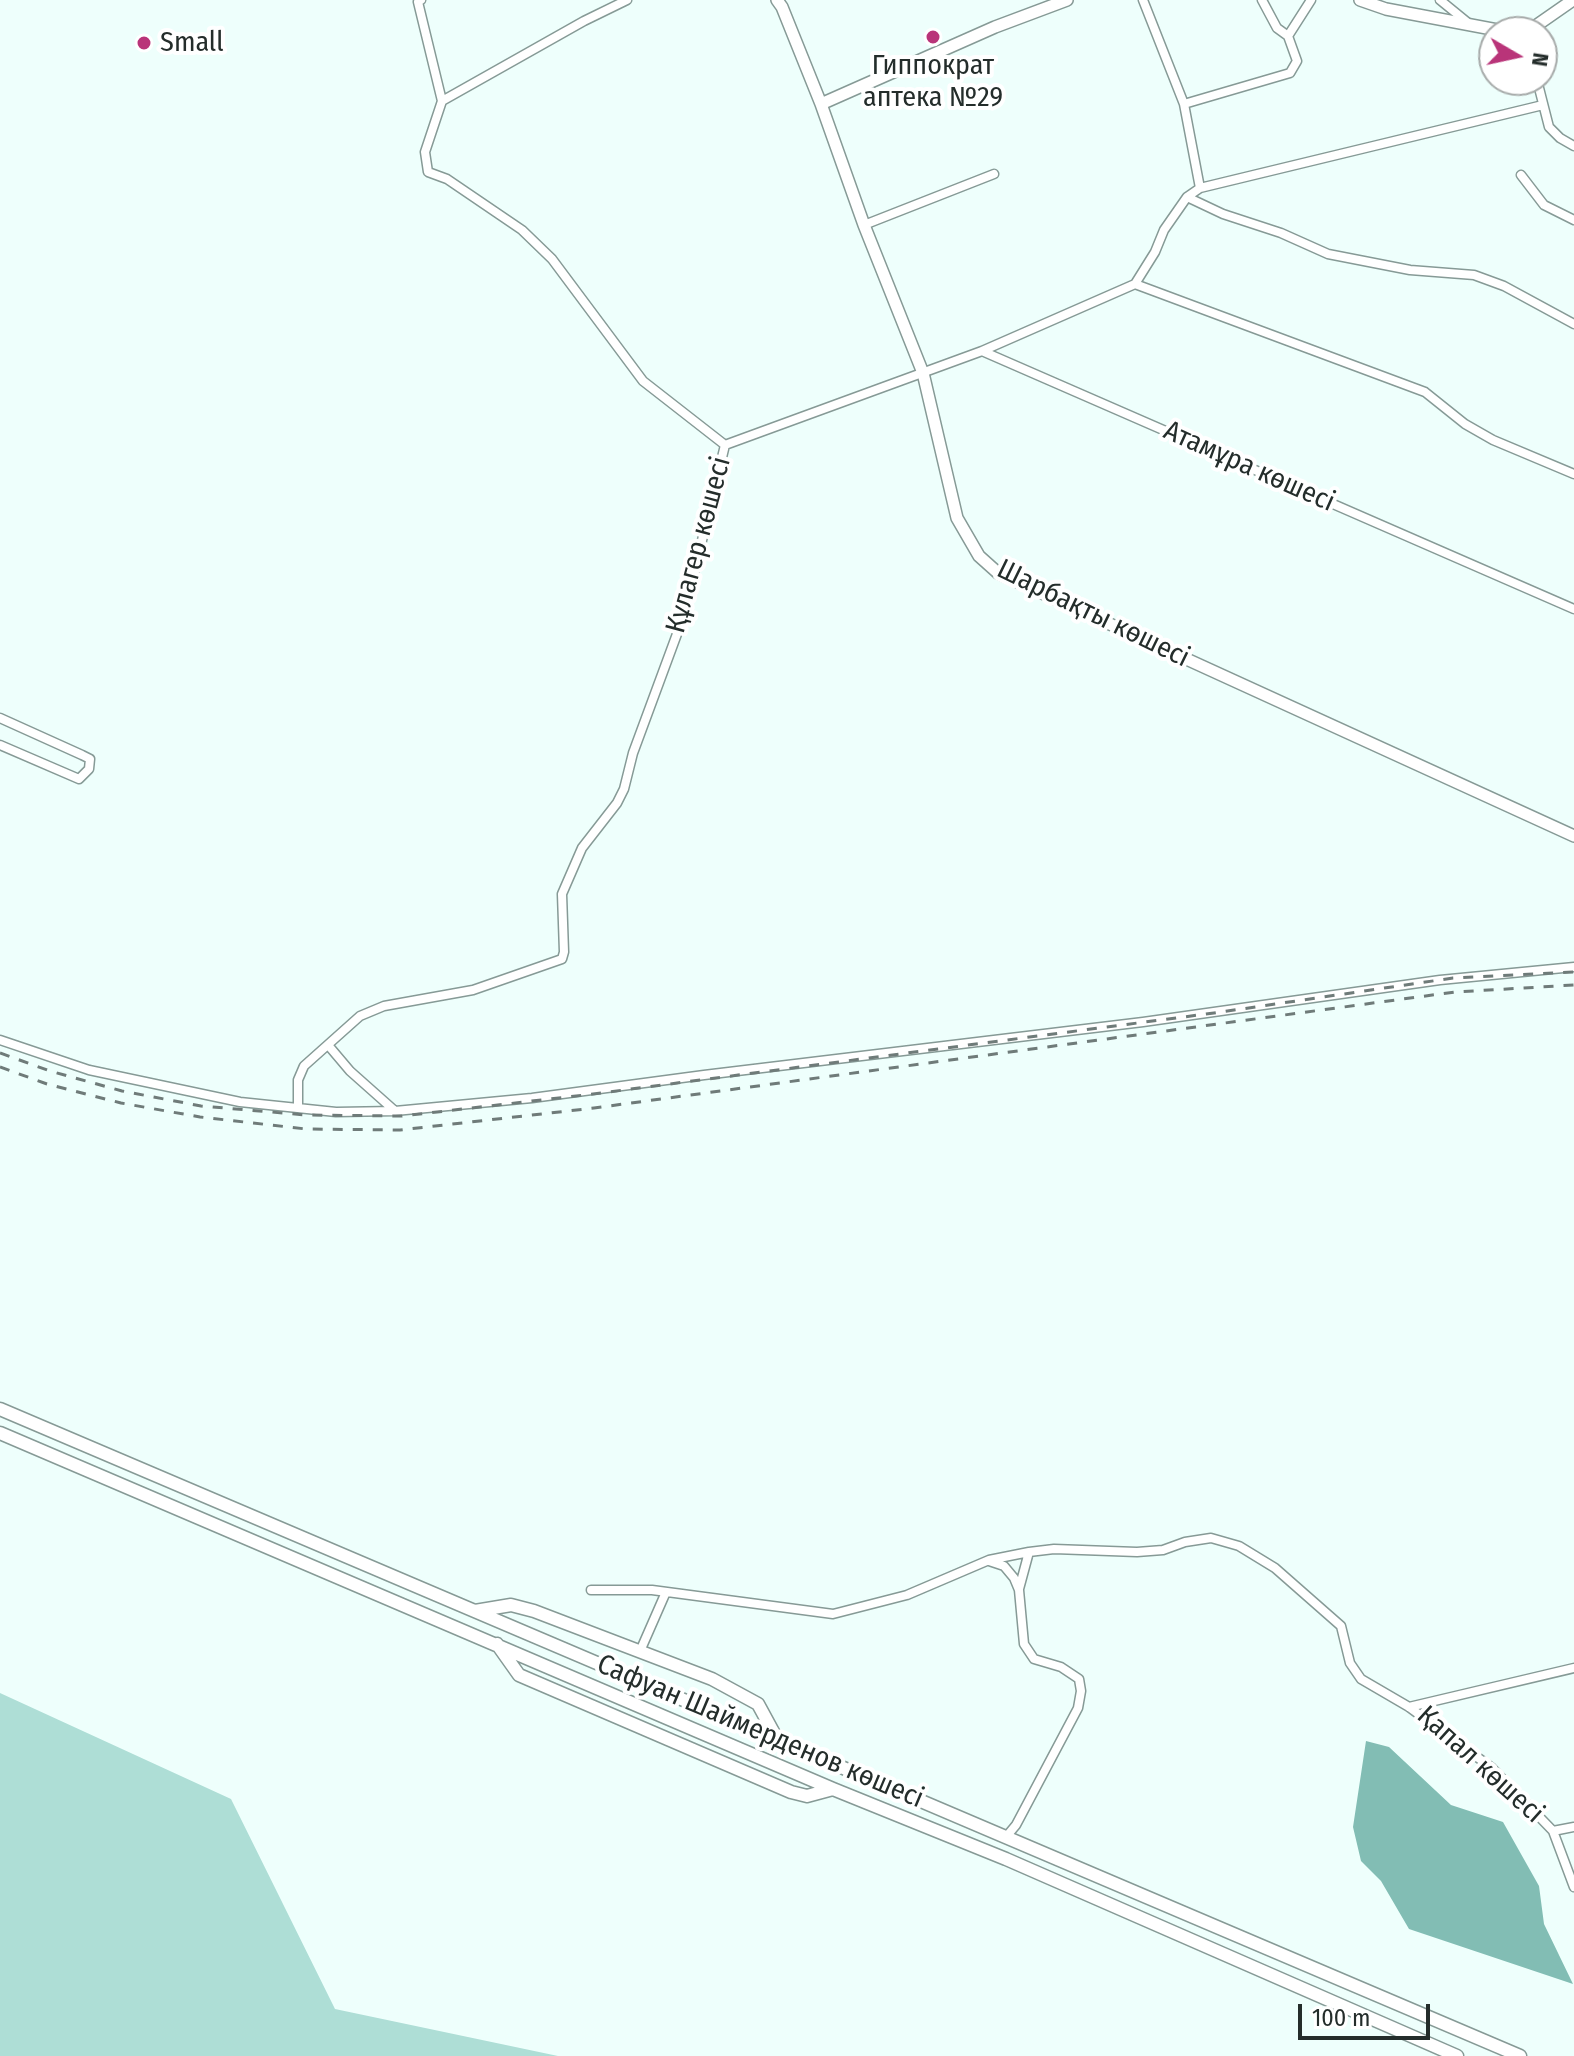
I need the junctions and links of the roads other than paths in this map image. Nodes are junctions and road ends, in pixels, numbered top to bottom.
1 (421, 0) edge
2 (627, 0) edge
3 (777, 0) edge
4 (1067, 0) edge
5 (1143, 0) edge
6 (1262, 0) edge
7 (1311, 0) edge
8 (1360, 0) edge
9 (1440, 0) edge
10 (1573, 0) edge
11 (1550, 16) edge
12 (1473, 26) junction
13 (1478, 27) edge
14 (1288, 36) junction
15 (1541, 96) edge
16 (442, 101) junction
17 (821, 104) junction
18 (1184, 104) junction
19 (1543, 105) junction
20 (1574, 146) edge
21 (994, 174) dead end
22 (1521, 175) dead end
23 (1200, 188) junction
24 (1187, 197) junction
25 (1574, 220) edge
26 (864, 225) junction
27 (1135, 284) junction
28 (1574, 324) edge
29 (982, 351) junction
30 (923, 373) junction
31 (725, 445) junction
32 (1574, 474) edge
33 (1574, 609) edge
34 (0, 718) edge
35 (0, 745) edge
36 (1574, 836) edge
37 (1574, 967) edge
38 (0, 1040) edge
39 (328, 1045) junction
40 (298, 1108) junction
41 (395, 1111) junction
42 (0, 1400) edge
43 (5, 1412) edge
44 (0, 1433) edge
45 (0, 1442) edge
46 (26, 1444) junction
47 (1029, 1552) junction
48 (989, 1560) junction
49 (591, 1590) dead end
50 (1019, 1590) junction
51 (666, 1592) junction
52 (475, 1611) junction
53 (497, 1644) junction
54 (641, 1649) junction
55 (1574, 1668) edge
56 (1409, 1707) junction
57 (777, 1739) junction
58 (833, 1789) junction
59 (1574, 1827) edge
60 (1553, 1831) junction
61 (1006, 1837) junction
62 (1574, 1887) edge
63 (1457, 2056) edge
64 (1520, 2056) edge

1 - 16 street
2 - 16 street
3 - 17 street, Шарбақты көшесі
4 - 17 street
5 - 18 street
6 - 14 street
7 - 14 street
8 - 12 street
9 - 12 street
10 - 11 street
12 - 13 street
14 - 18 street
15 - 19 street
16 - 31 street
17 - 26 street, Шарбақты көшесі
18 - 23 street
19 - 20 street
19 - 23 street
21 - 26 street
22 - 25 street
23 - 24 street
24 - 27 street
24 - 28 street
26 - 30 street, Шарбақты көшесі
27 - 29 street
27 - 32 street
29 - 30 street
29 - 33 street, Атамұра көшесі
30 - 31 street, Құлагер көшесі
30 - 36 street, Шарбақты көшесі
31 - 39 street, Құлагер көшесі
34 - 35 street
37 - 41 street
38 - 40 street
39 - 40 street
39 - 41 street
40 - 41 street
42 - 43 street
43 - 52 main road, Сафуан Шаймерденов көшесі
44 - 46 main road, Сафуан Шаймерденов көшесі
45 - 46 street
46 - 53 main road, Сафуан Шаймерденов көшесі
47 - 48 street
47 - 50 street
47 - 56 street
48 - 50 street
48 - 51 street
49 - 51 street
50 - 61 street
51 - 54 street
52 - 54 main road
52 - 57 main road, Сафуан Шаймерденов көшесі
53 - 58 main road, Сафуан Шаймерденов көшесі
53 - 58 main road
54 - 57 main road
55 - 56 street, Қапал көшесі
56 - 60 street, Қапал көшесі
57 - 61 main road, Сафуан Шаймерденов көшесі
58 - 63 main road, Сафуан Шаймерденов көшесі
59 - 60 street
60 - 62 street, Қапал көшесі
61 - 64 main road, Сафуан Шаймерденов көшесі

